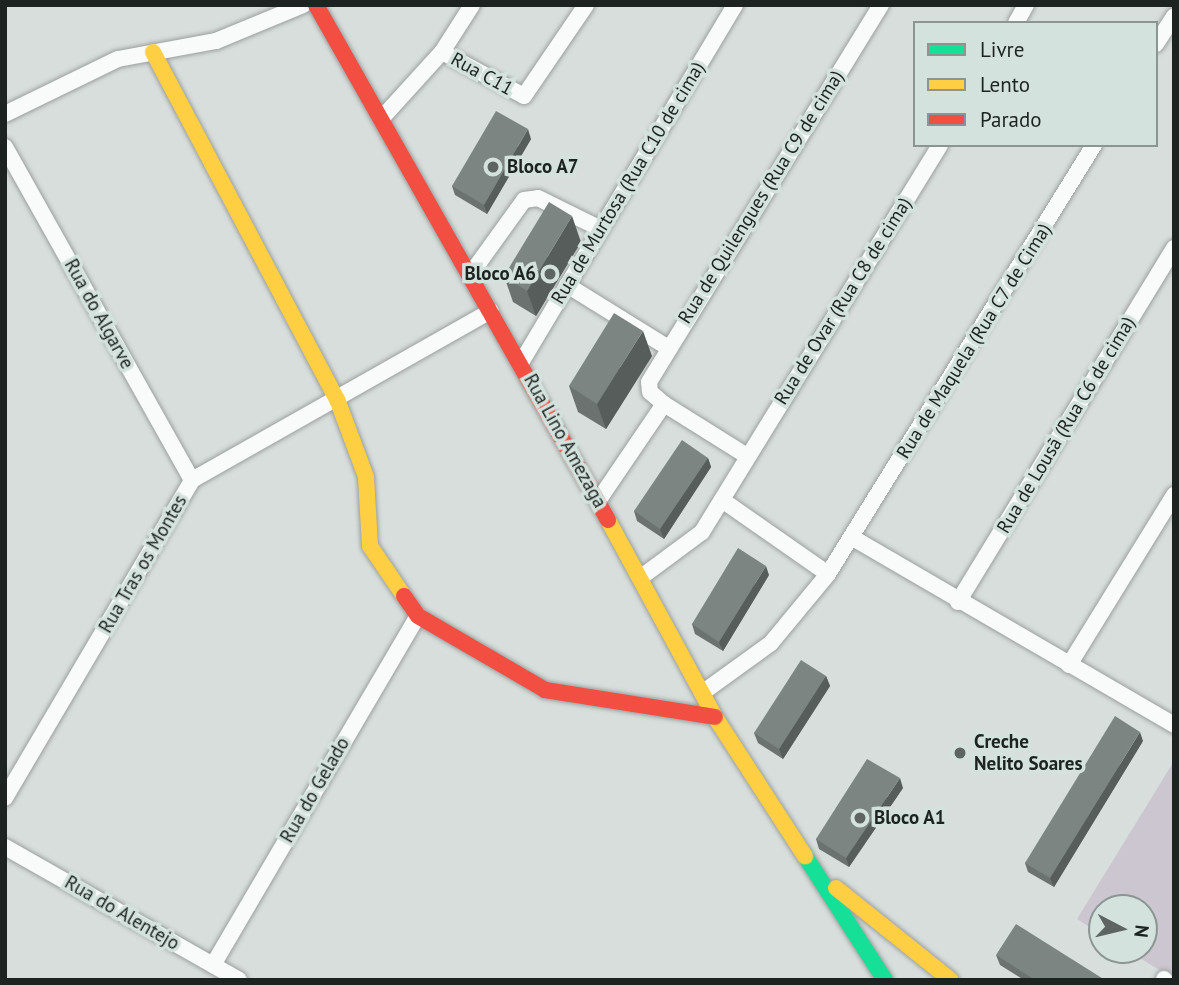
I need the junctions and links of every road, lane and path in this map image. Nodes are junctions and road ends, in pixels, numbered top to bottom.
1 (303, 5) edge
2 (316, 5) edge
3 (472, 5) edge
4 (586, 5) edge
5 (735, 5) edge
6 (881, 5) edge
7 (1026, 5) edge
8 (1174, 16) edge
9 (1017, 21) edge
10 (1158, 41) edge
11 (153, 52) junction
12 (442, 52) junction
13 (5, 114) edge
14 (381, 119) junction
15 (5, 147) edge
16 (939, 147) edge
17 (1093, 147) edge
18 (601, 229) junction
19 (1174, 248) edge
20 (470, 275) junction
21 (567, 285) junction
22 (491, 312) junction
23 (667, 347) junction
24 (522, 361) junction
25 (337, 399) junction
26 (664, 404) junction
27 (747, 456) junction
28 (192, 480) junction
29 (1174, 495) edge
30 (722, 500) junction
31 (598, 501) junction
32 (853, 538) junction
33 (828, 574) junction
34 (640, 578) junction
35 (957, 602) junction
36 (418, 616) junction
37 (1069, 665) junction
38 (702, 694) junction
39 (715, 717) junction
40 (1174, 724) edge
41 (5, 798) edge
42 (5, 847) edge
43 (818, 873) junction
44 (213, 965) junction
45 (239, 980) edge
46 (885, 980) edge
47 (951, 980) edge

1 - 11 street
2 - 14 street, Rua Lino Amezaga
3 - 12 street
4 - 12 street, Rua C11
5 - 18 street, Rua de Murtosa (Rua C10 de cima)
6 - 23 street, Rua de Quilengues (Rua C9 de cima)
7 - 9 street
8 - 10 street
11 - 13 street
11 - 25 street
12 - 14 street
14 - 20 street, Rua Lino Amezaga
15 - 28 street, Rua do Algarve
16 - 27 street, Rua de Ovar (Rua C8 de cima)
17 - 32 street, Rua de Maquela (Rua C7 de Cima)
18 - 20 street
18 - 21 street, Rua de Murtosa (Rua C10 de cima)
19 - 35 street, Rua de Lousã (Rua C6 de cima)
20 - 22 street, Rua Lino Amezaga
21 - 23 street
21 - 24 street, Rua de Murtosa (Rua C10 de cima)
22 - 24 street, Rua Lino Amezaga
22 - 25 street, Rua Tras os Montes
23 - 26 street, Rua de Quilengues (Rua C9 de cima)
24 - 31 street, Rua Lino Amezaga
25 - 28 street, Rua Tras os Montes
25 - 36 street
26 - 27 street
26 - 31 street
27 - 30 street, Rua de Ovar (Rua C8 de cima)
28 - 41 street, Rua Tras os Montes
29 - 37 street
30 - 33 street
30 - 34 street, Rua de Ovar (Rua C8 de cima)
31 - 34 street, Rua Lino Amezaga
32 - 33 street, Rua de Maquela (Rua C7 de Cima)
32 - 35 street
33 - 38 street, Rua de Maquela (Rua C7 de Cima)
34 - 38 street, Rua Lino Amezaga
35 - 37 street
36 - 39 street
36 - 44 street, Rua do Gelado
37 - 40 street
38 - 39 street, Rua Lino Amezaga
39 - 43 street, Rua Lino Amezaga
42 - 44 street, Rua do Alentejo
43 - 46 street, Rua Lino Amezaga
43 - 47 street, Rua Lino Amezaga
44 - 45 street, Rua do Alentejo

